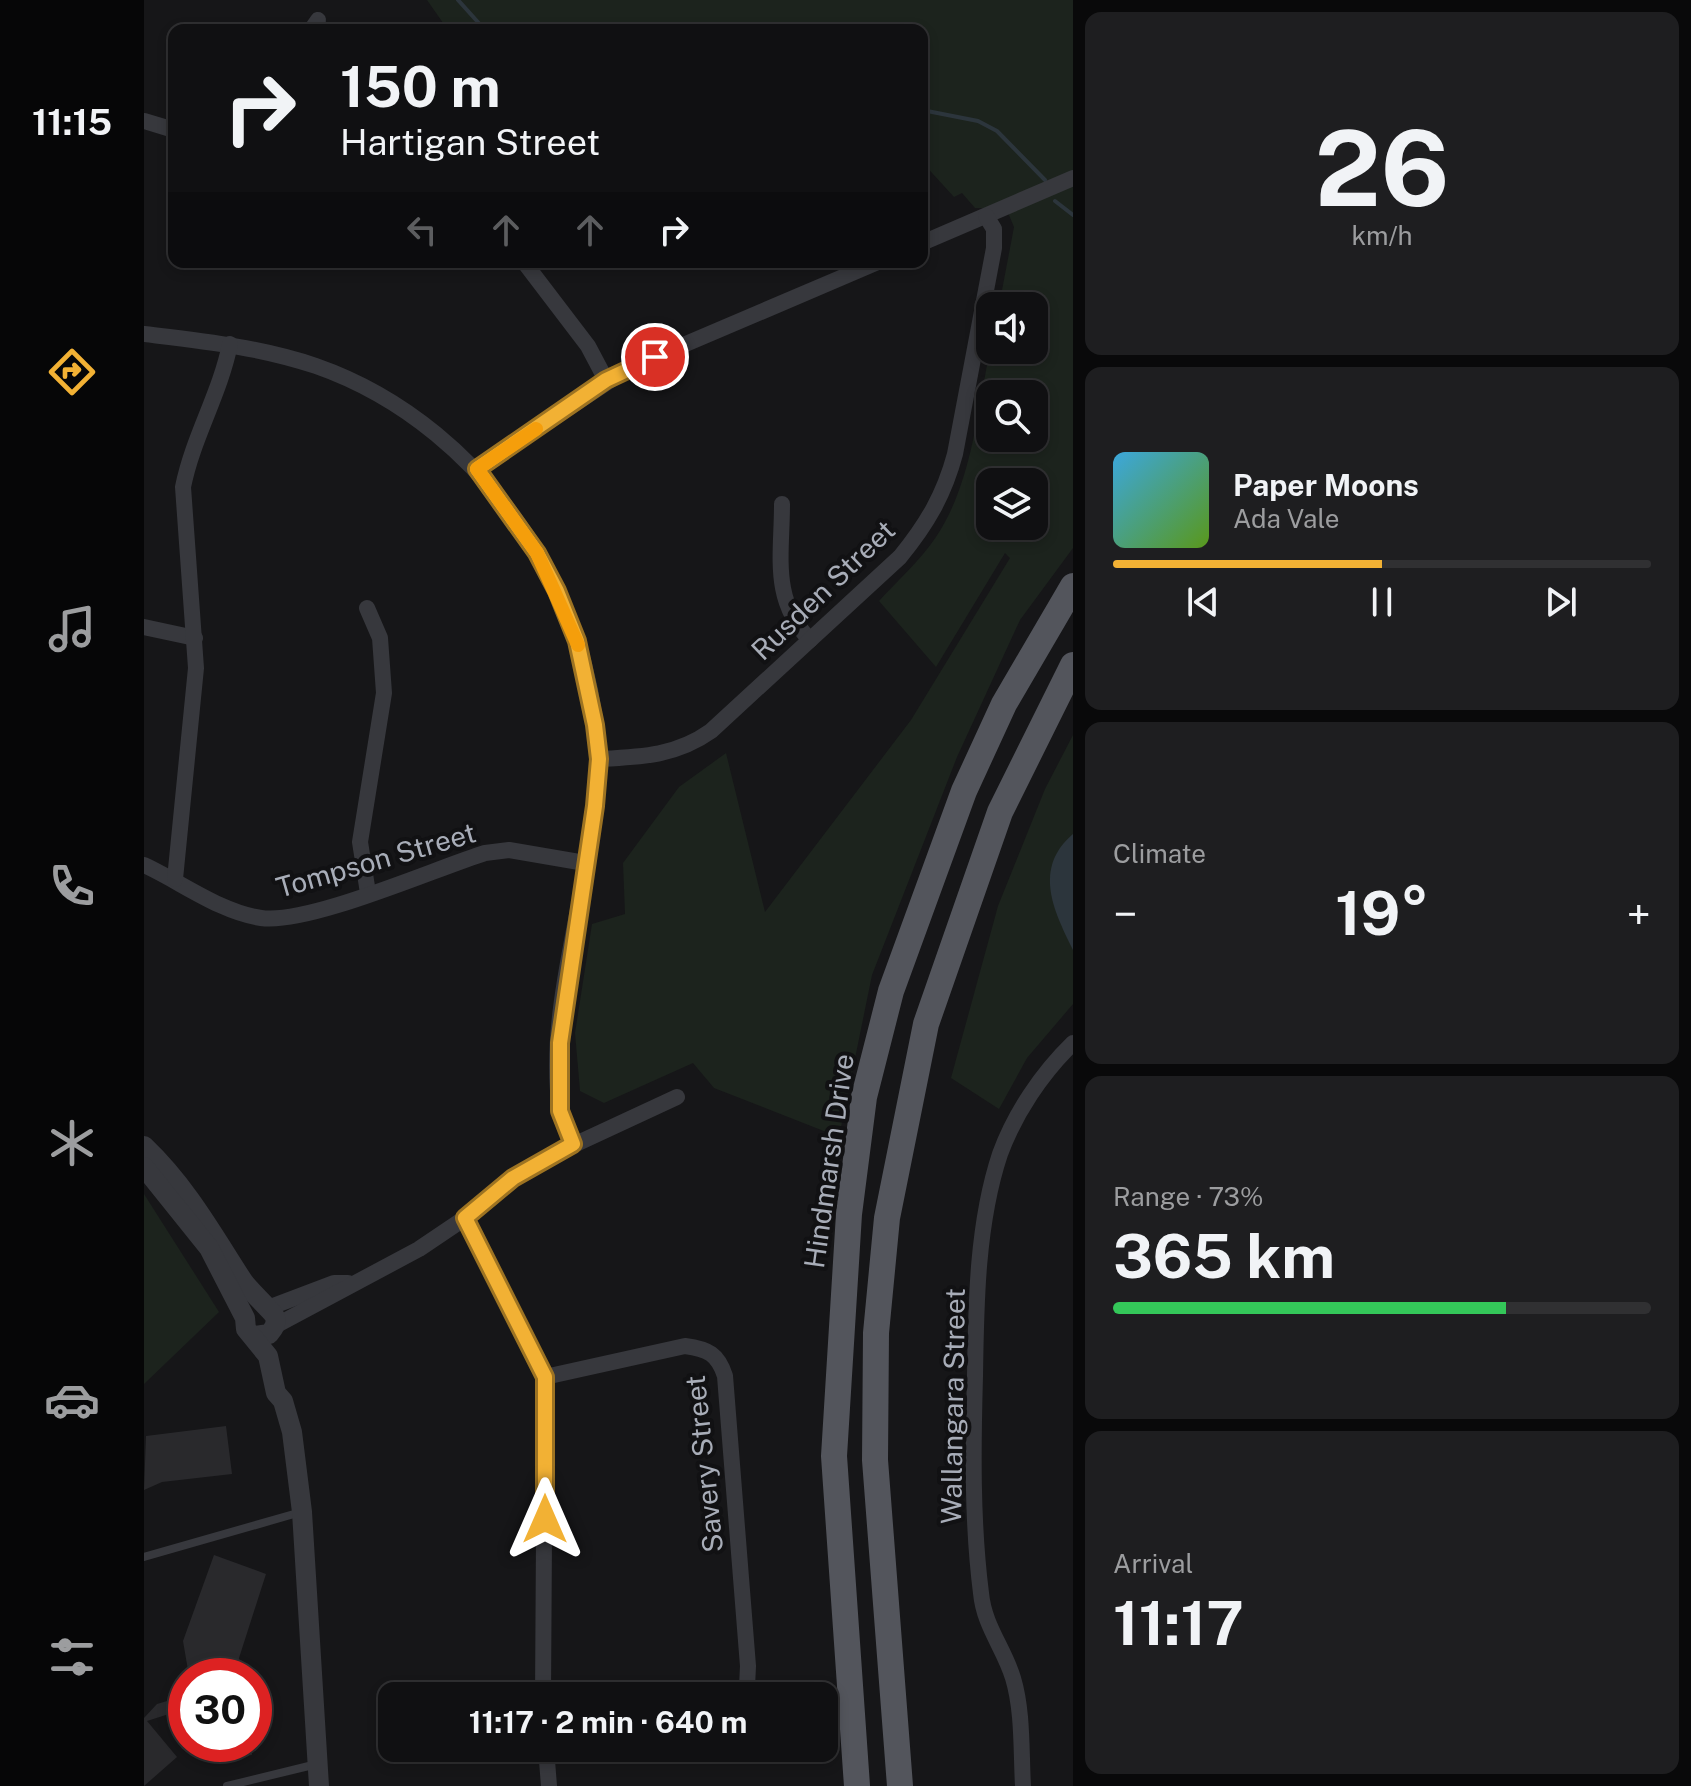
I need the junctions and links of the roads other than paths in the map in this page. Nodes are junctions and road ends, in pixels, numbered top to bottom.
1 (144, 121) edge
2 (168, 128) edge
3 (1073, 178) edge
4 (986, 216) junction
5 (928, 240) edge
6 (529, 268) edge
7 (864, 268) edge
8 (144, 334) edge
9 (230, 344) junction
10 (606, 380) junction
11 (477, 469) junction
12 (782, 504) dead end
13 (1073, 586) edge
14 (367, 608) dead end
15 (144, 627) edge
16 (195, 638) junction
17 (810, 640) junction
18 (1073, 665) edge
19 (599, 759) junction
20 (585, 863) junction
21 (144, 865) edge
22 (175, 879) junction
23 (368, 893) junction
24 (1073, 1043) edge
25 (677, 1097) dead end
26 (573, 1144) junction
27 (144, 1146) edge
28 (144, 1167) edge
29 (465, 1218) junction
30 (215, 1244) junction
31 (263, 1321) junction
32 (545, 1377) junction
33 (302, 1512) junction
34 (144, 1557) edge
35 (543, 1682) edge
36 (747, 1682) edge
37 (547, 1762) edge
38 (318, 1764) junction
39 (227, 1786) edge
40 (319, 1786) edge
41 (549, 1786) edge
42 (857, 1786) edge
43 (900, 1786) edge
44 (1023, 1786) edge

1 - 2 street
3 - 4 street
4 - 5 street
4 - 17 street, Rusden Street
6 - 10 street
7 - 10 street
8 - 9 street
9 - 11 street
9 - 16 street
10 - 11 street
11 - 19 street
12 - 17 street
13 - 42 main road, Hindmarsh Drive
14 - 23 street
15 - 16 street
16 - 22 street
17 - 19 street, Rusden Street
18 - 43 main road
19 - 20 street
20 - 23 street, Tompson Street
20 - 26 street
21 - 22 street, Tompson Street
22 - 23 street, Tompson Street
24 - 44 street, Wallangara Street
25 - 26 street
26 - 29 street
27 - 30 street
28 - 30 street
29 - 31 street
29 - 32 street
30 - 31 street
31 - 33 street
32 - 35 street
32 - 36 street, Savery Street
33 - 34 lane
33 - 38 street
37 - 41 street
38 - 39 lane
38 - 40 street

